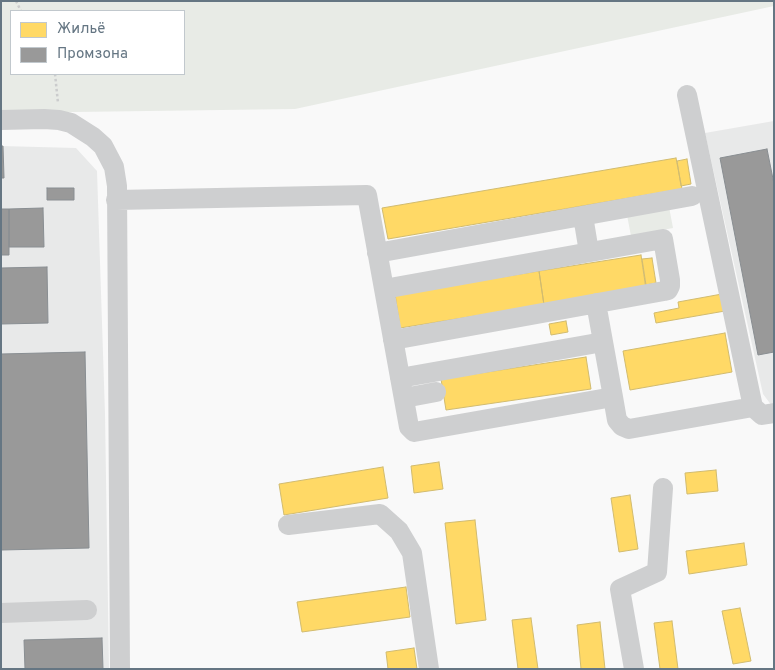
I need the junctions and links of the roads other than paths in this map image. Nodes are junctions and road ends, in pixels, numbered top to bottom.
1 (687, 94) dead end
2 (1, 120) edge
3 (692, 196) dead end
4 (116, 200) junction
5 (583, 216) junction
6 (589, 252) junction
7 (377, 253) junction
8 (384, 289) junction
9 (596, 303) junction
10 (393, 340) junction
11 (603, 342) junction
12 (400, 378) junction
13 (436, 392) dead end
14 (613, 397) junction
15 (404, 398) junction
16 (753, 407) junction
17 (774, 413) edge
18 (663, 488) dead end
19 (288, 525) dead end
20 (87, 610) dead end
21 (1, 613) edge
22 (120, 669) edge
23 (430, 669) edge
24 (634, 669) edge

1 - 16 street
2 - 4 street
3 - 5 street
4 - 7 street
4 - 22 street
5 - 6 street
5 - 7 street
6 - 8 street
6 - 9 street
7 - 8 street
8 - 10 street
9 - 10 street
9 - 11 street
10 - 12 street
11 - 12 street
11 - 14 street
12 - 15 street
13 - 15 street
14 - 15 street
14 - 16 street
16 - 17 street
18 - 24 street
19 - 23 street
20 - 21 street

